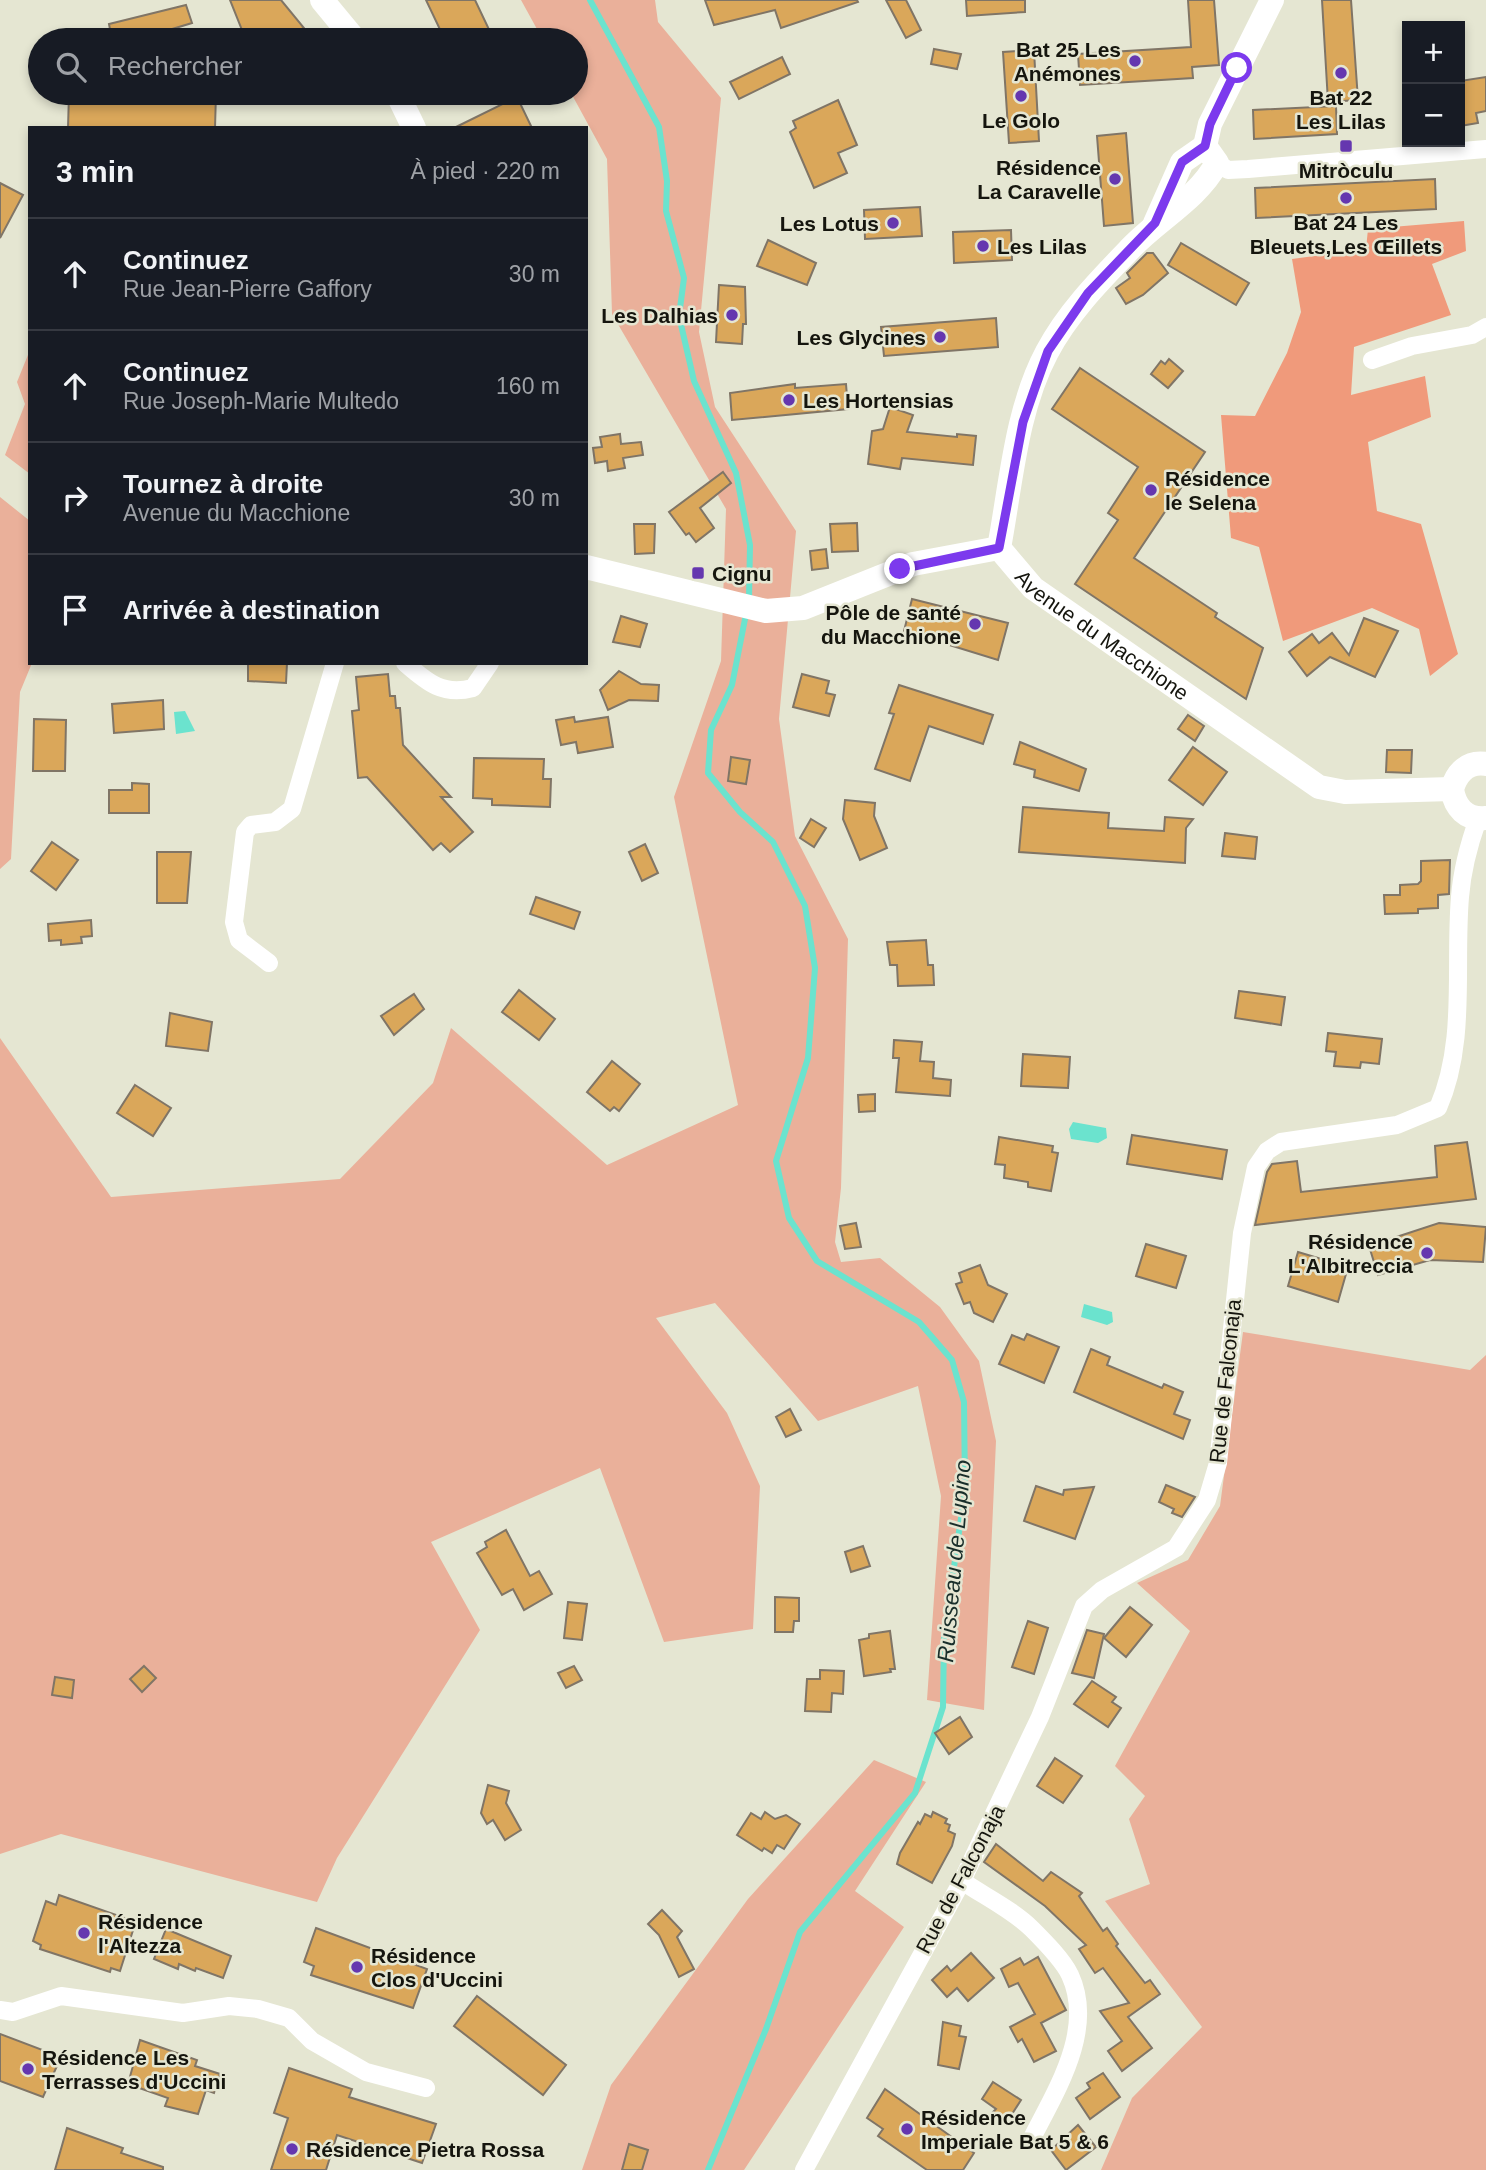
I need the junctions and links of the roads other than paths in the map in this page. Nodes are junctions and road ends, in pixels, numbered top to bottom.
1 (322, 0) edge
2 (1272, 0) edge
3 (345, 28) edge
4 (403, 105) edge
5 (413, 126) edge
6 (1486, 149) edge
7 (1211, 154) junction
8 (1486, 327) edge
9 (1372, 360) dead end
10 (999, 548) junction
11 (588, 567) edge
12 (334, 665) edge
13 (407, 665) edge
14 (489, 665) edge
15 (1486, 764) edge
16 (1452, 789) junction
17 (1482, 819) edge
18 (268, 963) dead end
19 (962, 1881) junction
20 (0, 2010) edge
21 (426, 2088) dead end
22 (1032, 2136) dead end
23 (804, 2170) edge

1 - 3 main road
2 - 7 main road
4 - 5 main road
6 - 7 street
7 - 10 main road
8 - 9 street
10 - 11 main road
10 - 16 main road, Avenue du Macchione
12 - 18 street
13 - 14 street
15 - 16 main road
16 - 17 main road
17 - 19 street, Rue de Falconaja
19 - 22 street
19 - 23 street, Rue de Falconaja
20 - 21 street

